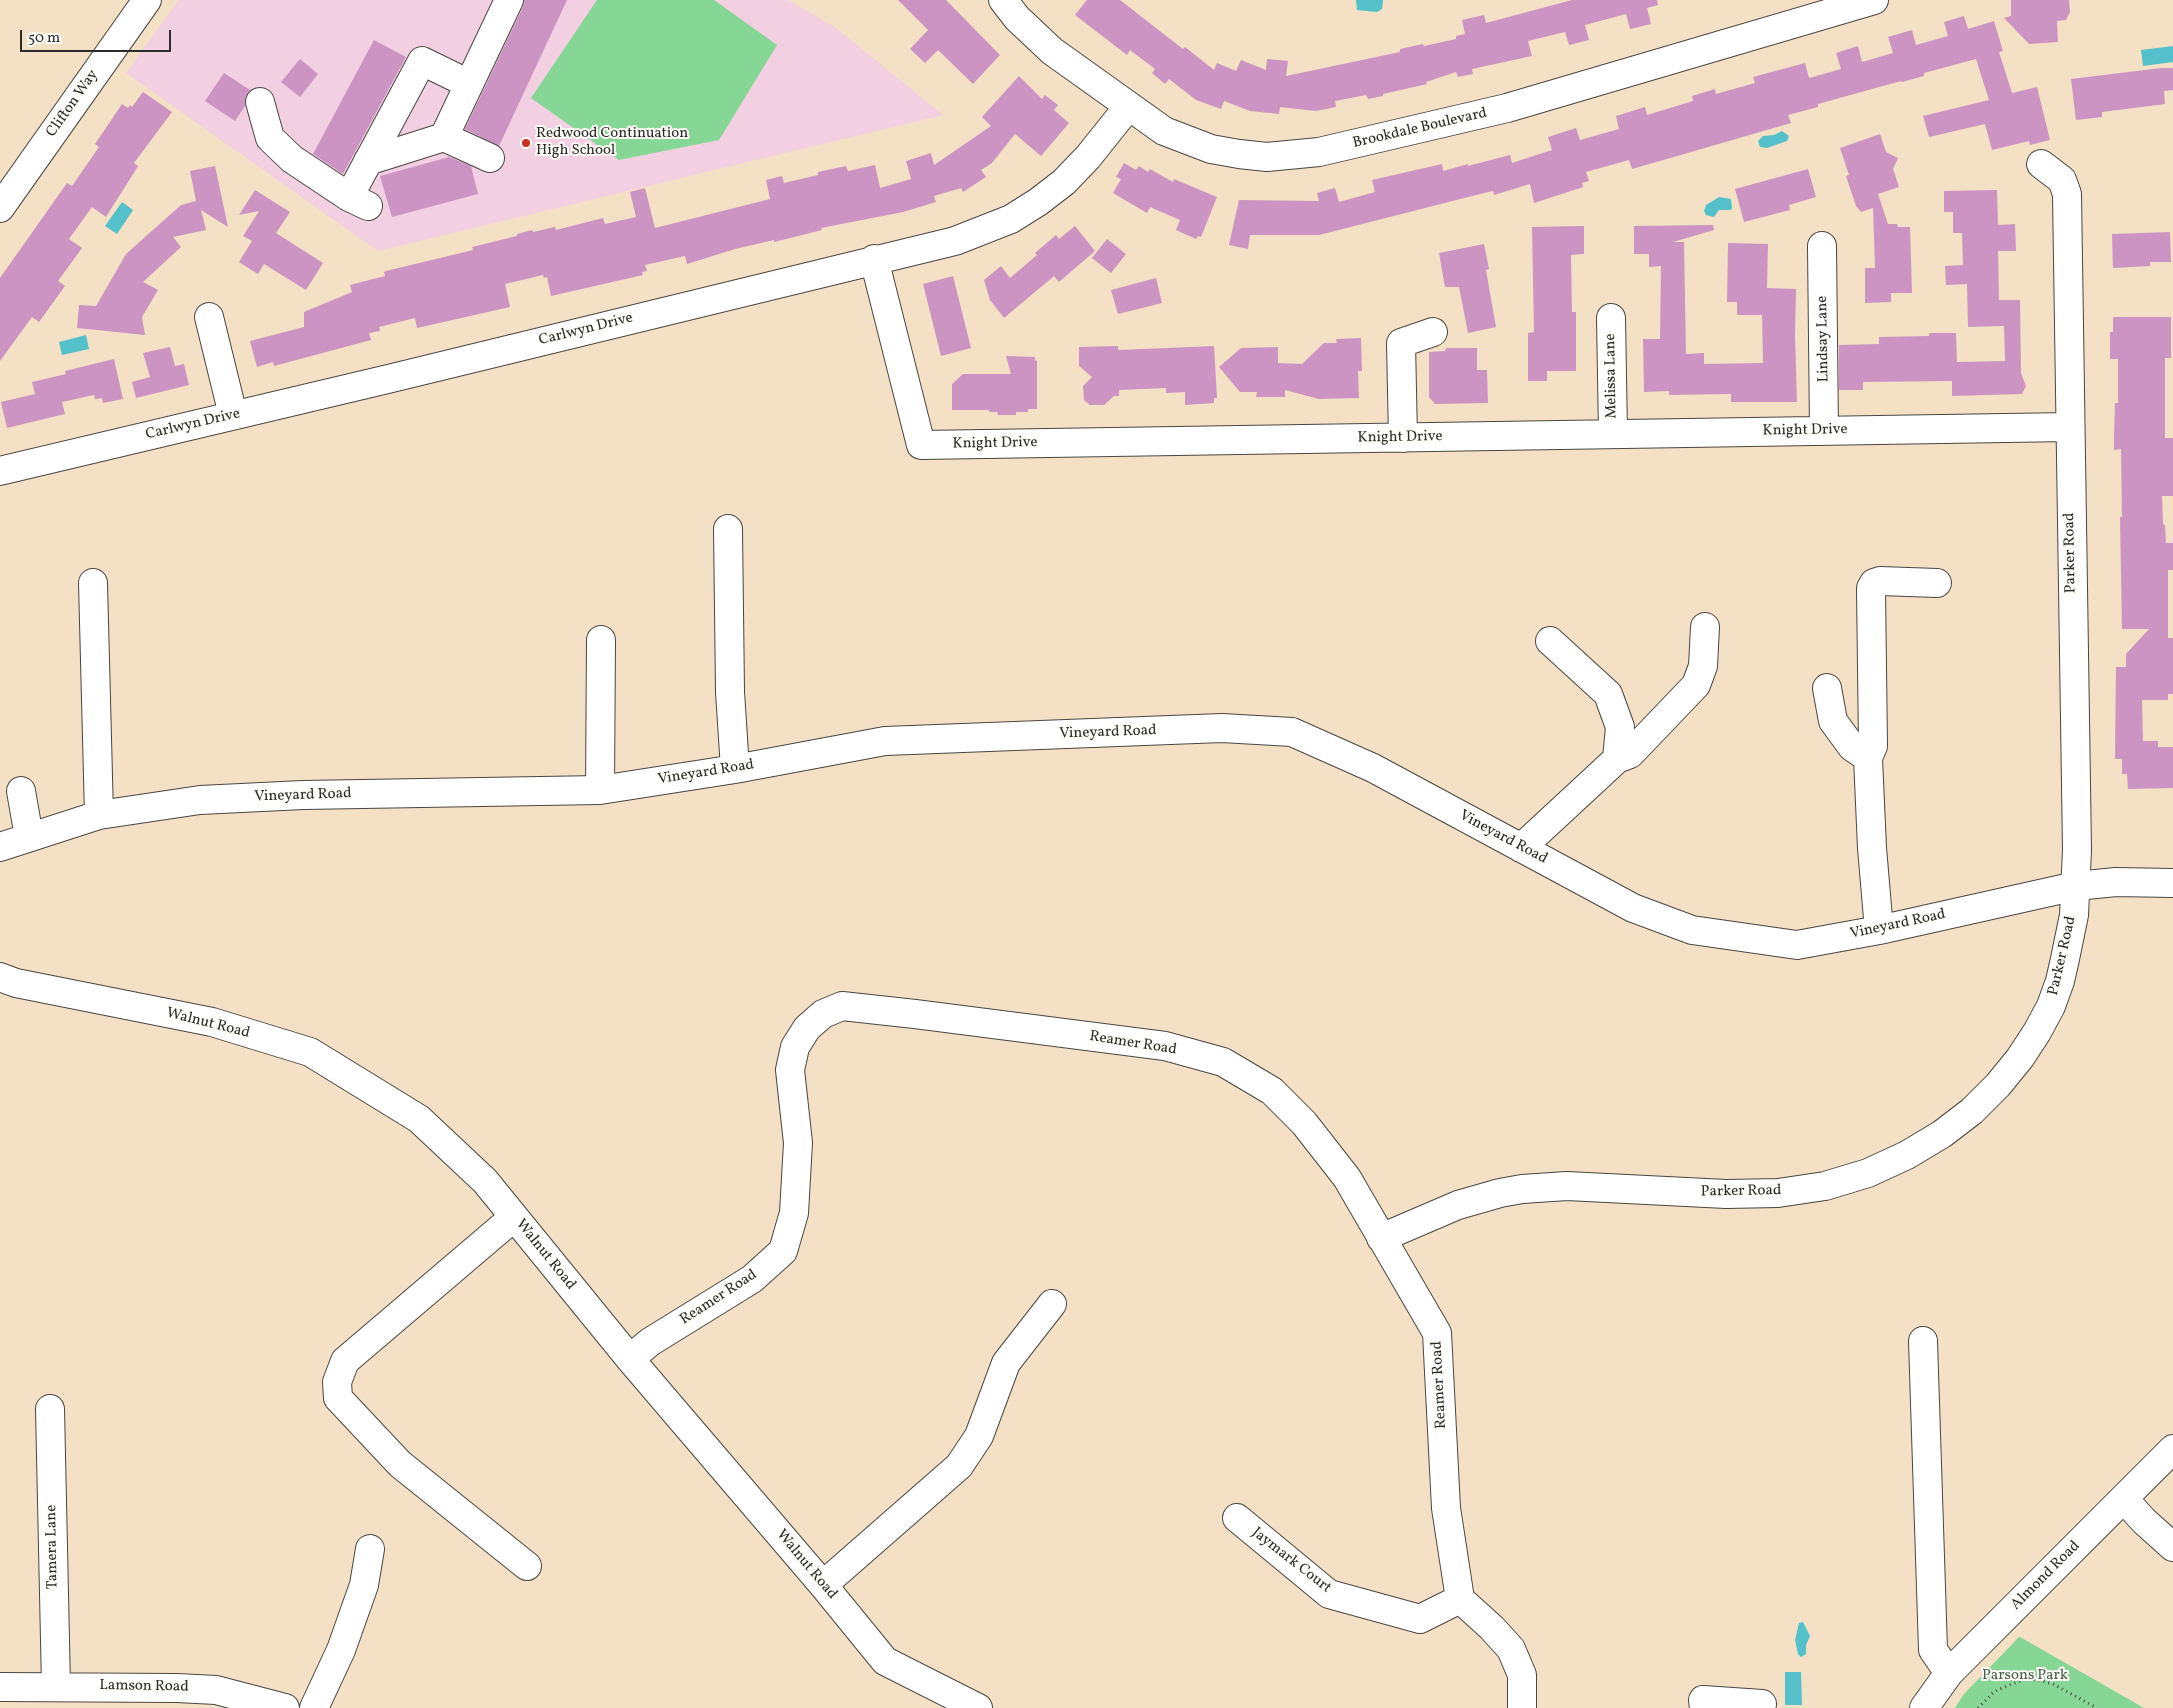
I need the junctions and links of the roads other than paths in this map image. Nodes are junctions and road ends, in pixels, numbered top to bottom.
1 (147, 0) edge
2 (509, 0) edge
3 (1003, 0) edge
4 (1874, 0) edge
5 (469, 84) junction
6 (260, 102) dead end
7 (1128, 107) junction
8 (444, 137) junction
9 (490, 158) dead end
10 (368, 161) junction
11 (2041, 164) dead end
12 (0, 208) edge
13 (1822, 246) dead end
14 (874, 259) junction
15 (209, 317) dead end
16 (1611, 318) dead end
17 (1433, 332) dead end
18 (232, 415) junction
19 (2070, 427) junction
20 (1824, 431) junction
21 (1613, 433) junction
22 (1403, 438) junction
23 (0, 470) edge
24 (728, 529) dead end
25 (1937, 583) dead end
26 (93, 584) dead end
27 (1705, 627) dead end
28 (601, 640) dead end
29 (1550, 641) dead end
30 (1827, 688) dead end
31 (1868, 758) junction
32 (1618, 759) junction
33 (735, 769) junction
34 (600, 790) junction
35 (21, 791) dead end
36 (99, 815) junction
37 (29, 837) junction
38 (0, 847) edge
39 (1521, 848) junction
40 (2173, 883) edge
41 (2076, 886) junction
42 (1879, 930) junction
43 (0, 977) edge
44 (514, 1217) junction
45 (1381, 1238) junction
46 (1052, 1304) dead end
47 (1922, 1341) dead end
48 (630, 1358) junction
49 (50, 1409) dead end
50 (2173, 1449) edge
51 (2124, 1499) junction
52 (1237, 1518) dead end
53 (2173, 1548) edge
54 (370, 1549) dead end
55 (527, 1566) dead end
56 (823, 1585) junction
57 (1460, 1599) junction
58 (1949, 1673) junction
59 (56, 1686) junction
60 (0, 1687) edge
61 (177, 1698) edge
62 (1762, 1704) dead end
63 (285, 1708) edge
64 (314, 1708) edge
65 (978, 1708) edge
66 (1522, 1708) edge
67 (1704, 1708) edge
68 (1924, 1708) edge

1 - 12 street, Clifton Way
2 - 5 street
3 - 7 street, Brookdale Boulevard
4 - 7 street, Brookdale Boulevard
5 - 8 street
5 - 10 street
6 - 10 street
7 - 14 street, Carlwyn Drive
8 - 9 street
8 - 10 street
11 - 19 street, Parker Road
13 - 20 street, Lindsay Lane
14 - 18 street, Carlwyn Drive
14 - 22 street, Knight Drive
15 - 18 street
16 - 21 street, Melissa Lane
17 - 22 street
18 - 23 street, Carlwyn Drive
19 - 20 street, Knight Drive
19 - 41 street, Parker Road
20 - 21 street, Knight Drive
21 - 22 street, Knight Drive
24 - 33 street
25 - 31 street
26 - 36 street
27 - 32 street
28 - 34 street
29 - 32 street
30 - 31 street
31 - 42 street
32 - 39 street
33 - 34 street, Vineyard Road
33 - 39 street, Vineyard Road
34 - 36 street, Vineyard Road
35 - 37 street
36 - 37 street, Vineyard Road
37 - 38 street, Vineyard Road
39 - 42 street, Vineyard Road
40 - 41 street, Vineyard Road
41 - 42 street, Vineyard Road
41 - 45 street, Parker Road
43 - 44 street, Walnut Road
44 - 48 street, Walnut Road
44 - 55 street
45 - 48 street, Reamer Road
45 - 57 street, Reamer Road
46 - 56 street
47 - 58 street
48 - 56 street, Walnut Road
49 - 59 street, Tamera Lane
50 - 51 street, Almond Road
51 - 53 street
51 - 58 street, Almond Road
52 - 57 street, Jaymark Court
54 - 64 street
56 - 65 street, Walnut Road
57 - 66 street
58 - 68 street, Almond Road
59 - 60 street, Lamson Road
59 - 61 street, Lamson Road
61 - 63 street, Lamson Road
62 - 67 street

